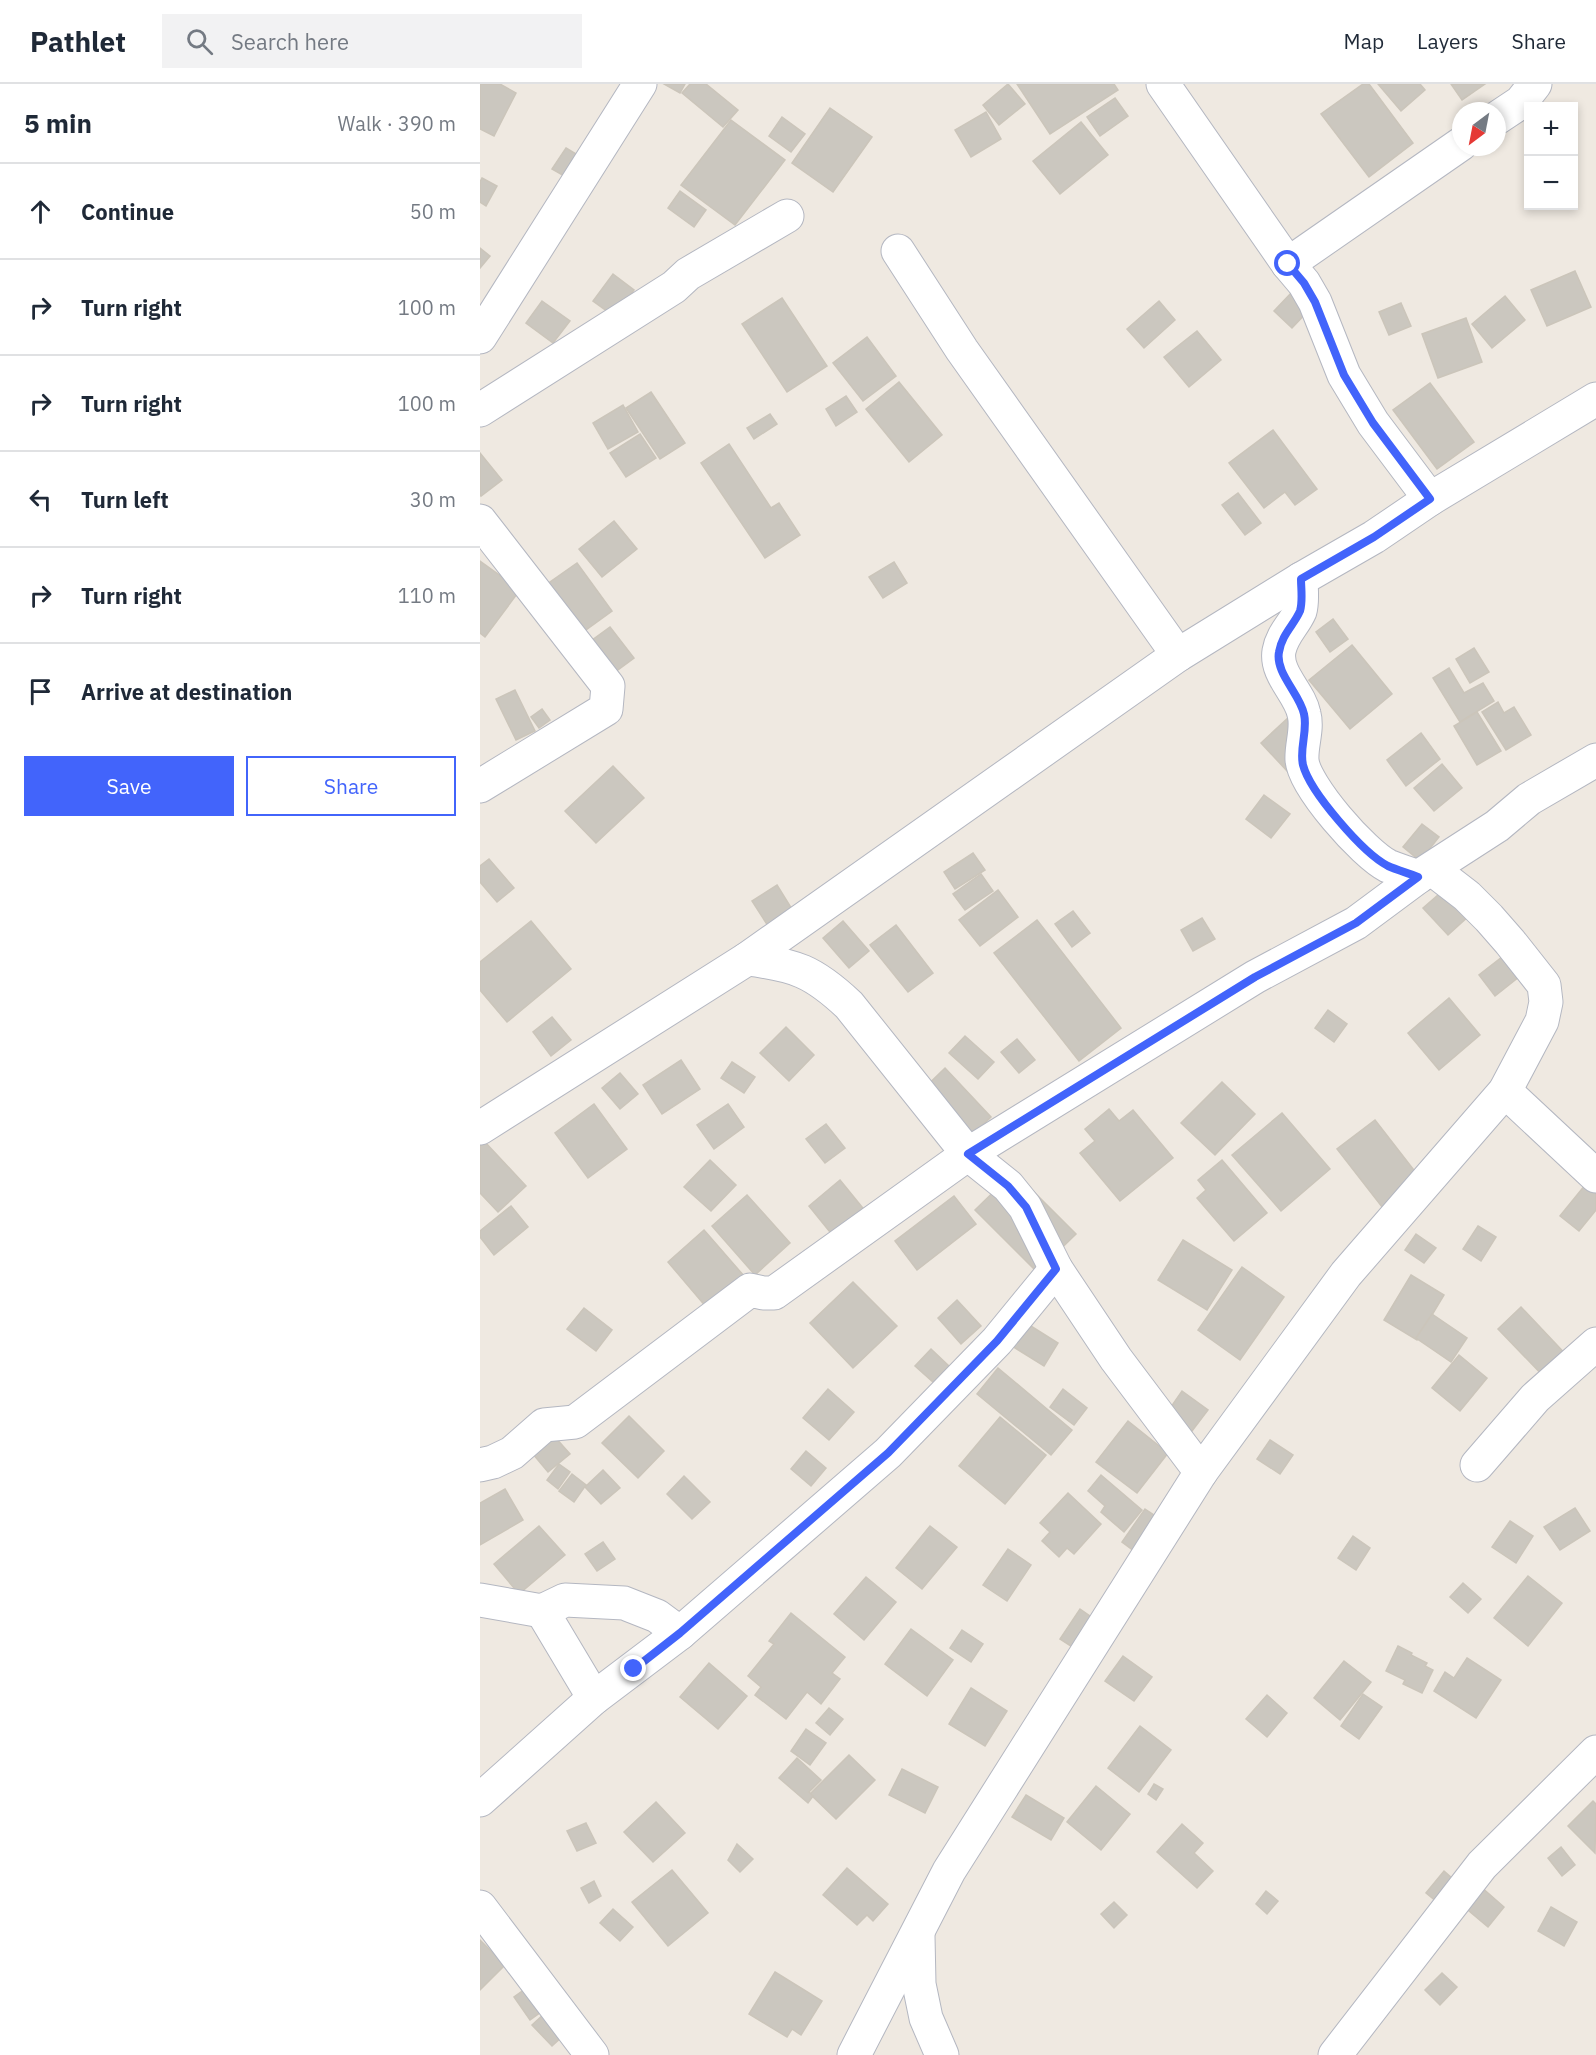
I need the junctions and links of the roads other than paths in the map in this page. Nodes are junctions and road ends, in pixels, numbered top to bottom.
1 (640, 84) edge
2 (1164, 84) edge
3 (1535, 84) edge
4 (1506, 112) edge
5 (1452, 150) edge
6 (787, 216) dead end
7 (898, 250) dead end
8 (1288, 264) junction
9 (480, 337) edge
10 (1596, 399) edge
11 (480, 410) edge
12 (1430, 499) junction
13 (480, 521) edge
14 (1301, 579) junction
15 (1178, 656) junction
16 (1596, 760) edge
17 (480, 786) edge
18 (1425, 873) junction
19 (747, 959) junction
20 (1505, 1091) junction
21 (480, 1128) edge
22 (968, 1154) junction
23 (1596, 1176) edge
24 (1056, 1269) junction
25 (1596, 1344) edge
26 (480, 1465) edge
27 (1477, 1465) dead end
28 (1201, 1472) junction
29 (480, 1600) edge
30 (542, 1611) junction
31 (680, 1633) junction
32 (594, 1698) junction
33 (1596, 1752) edge
34 (480, 1800) edge
35 (480, 1907) edge
36 (918, 1931) junction
37 (592, 2055) edge
38 (854, 2055) edge
39 (942, 2055) edge
40 (1335, 2055) edge

1 - 9 street
2 - 8 street
3 - 4 street
5 - 8 street
6 - 11 street
7 - 15 street
8 - 12 street
10 - 12 street
12 - 14 street
13 - 17 street
14 - 15 street
14 - 18 street
15 - 19 street
16 - 18 street
18 - 20 street
18 - 22 street
19 - 21 street
19 - 22 street
20 - 23 street
20 - 28 street
22 - 24 street
22 - 26 street
24 - 28 street
24 - 31 street
25 - 27 street
28 - 36 street
29 - 30 street
30 - 31 street
30 - 32 street
31 - 32 street
32 - 34 street
33 - 40 street
35 - 37 street
36 - 38 street
36 - 39 street

